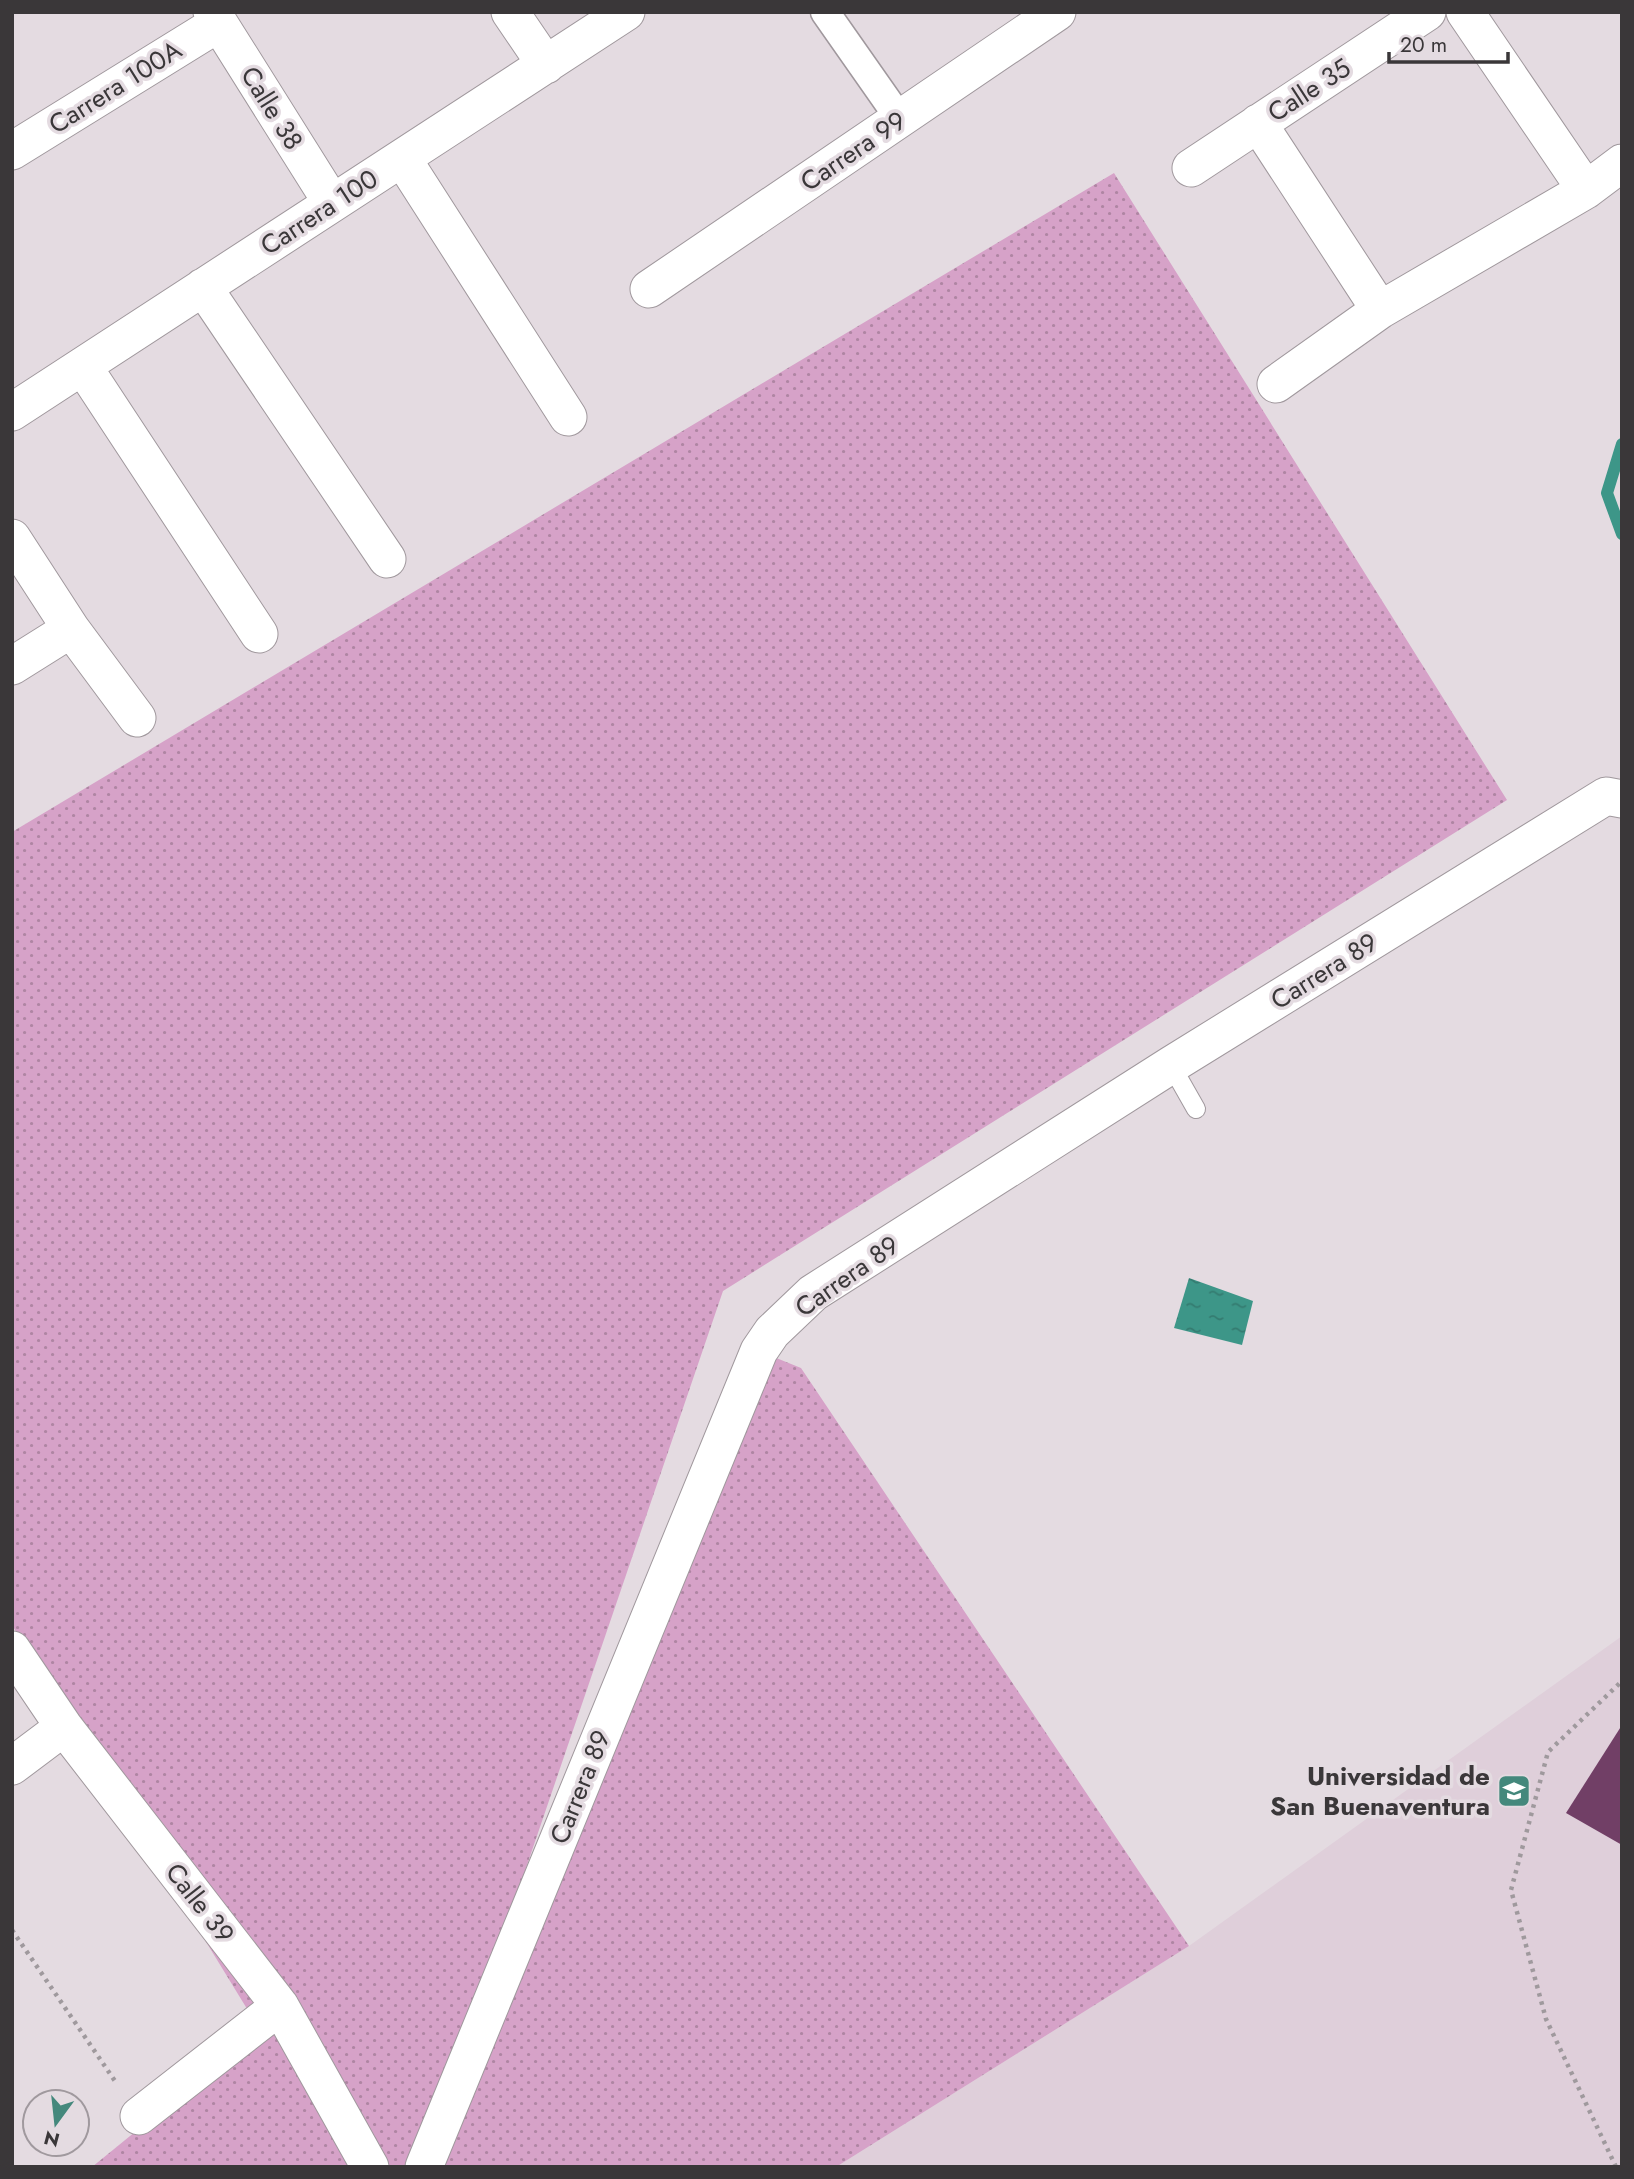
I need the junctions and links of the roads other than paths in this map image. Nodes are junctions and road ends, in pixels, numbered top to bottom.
1 (510, 12) edge
2 (626, 12) edge
3 (825, 12) edge
4 (1057, 12) edge
5 (1427, 12) edge
6 (1465, 12) edge
7 (215, 18) edge
8 (546, 65) junction
9 (900, 120) junction
10 (1258, 123) junction
11 (12, 151) edge
12 (402, 158) junction
13 (1622, 163) edge
14 (1191, 168) dead end
15 (1586, 190) junction
16 (332, 203) junction
17 (203, 287) junction
18 (649, 289) dead end
19 (1380, 310) junction
20 (84, 368) junction
21 (1276, 384) dead end
22 (12, 412) edge
23 (568, 417) dead end
24 (12, 538) edge
25 (387, 559) dead end
26 (71, 629) junction
27 (259, 634) dead end
28 (12, 666) edge
29 (136, 718) dead end
30 (1622, 799) edge
31 (1171, 1065) junction
32 (1196, 1109) dead end
33 (12, 1650) edge
34 (64, 1727) junction
35 (12, 1766) edge
36 (280, 2006) junction
37 (139, 2116) road end
38 (370, 2167) edge
39 (424, 2167) edge

1 - 8 street
2 - 8 street, Carrera 100
3 - 9 street
4 - 9 street, Carrera 99
5 - 10 street, Calle 35
6 - 15 street
7 - 11 street, Carrera 100A
7 - 16 street, Calle 38
8 - 12 street, Carrera 100
9 - 18 street, Carrera 99
10 - 14 street, Calle 35
10 - 19 street
12 - 16 street, Carrera 100
12 - 23 street
13 - 15 street
15 - 19 street
16 - 17 street, Carrera 100
17 - 20 street, Carrera 100
17 - 25 street
19 - 21 street
20 - 22 street, Carrera 100
20 - 27 street
24 - 26 street
26 - 28 street
26 - 29 street
30 - 31 street, Carrera 89
31 - 32 lane
31 - 39 street, Carrera 89
33 - 34 street, Calle 39
34 - 35 street
34 - 36 street, Calle 39
36 - 37 street
36 - 38 street, Calle 39

